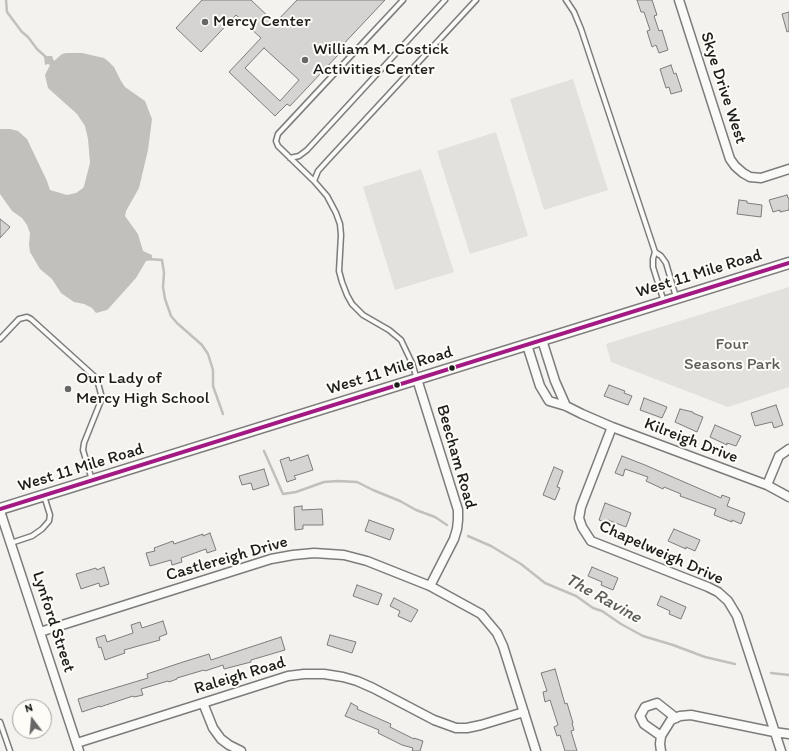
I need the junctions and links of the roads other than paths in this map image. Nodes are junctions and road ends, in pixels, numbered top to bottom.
1 (403, 0) edge
2 (445, 0) edge
3 (476, 0) edge
4 (566, 0) edge
5 (679, 0) edge
6 (290, 158) junction
7 (789, 169) edge
8 (314, 181) junction
9 (655, 252) junction
10 (789, 263) edge
11 (677, 298) junction
12 (664, 302) junction
13 (0, 339) edge
14 (542, 340) junction
15 (527, 345) junction
16 (417, 379) junction
17 (566, 406) junction
18 (612, 427) junction
19 (789, 449) edge
20 (92, 481) junction
21 (767, 485) junction
22 (44, 496) junction
23 (789, 496) edge
24 (0, 510) edge
25 (10, 544) junction
26 (430, 586) junction
27 (40, 632) junction
28 (203, 703) junction
29 (524, 712) junction
30 (676, 718) junction
31 (0, 722) edge
32 (774, 732) junction
33 (789, 734) edge
34 (661, 736) junction
35 (77, 743) junction
36 (10, 751) edge
37 (79, 751) edge
38 (241, 751) edge
39 (536, 751) edge
40 (661, 751) edge
41 (781, 751) edge

1 - 6 lane
2 - 6 lane
3 - 8 lane
4 - 9 lane
5 - 7 street, Skye Drive West
6 - 8 lane
8 - 16 lane
9 - 11 lane
9 - 12 lane
10 - 11 street, West 11 Mile Road
11 - 12 street, West 11 Mile Road
12 - 14 street, West 11 Mile Road
13 - 20 lane
14 - 15 street, West 11 Mile Road
14 - 17 street
15 - 16 street, West 11 Mile Road
15 - 17 street, Kilreigh Drive
16 - 20 street, West 11 Mile Road
16 - 26 street, Beecham Road
17 - 18 street, Kilreigh Drive
18 - 21 street, Kilreigh Drive
18 - 32 street, Chapelweigh Drive
19 - 21 street
20 - 22 street, West 11 Mile Road
21 - 23 street, Kilreigh Drive
22 - 24 street, West 11 Mile Road
22 - 25 lane
24 - 25 street, Lynford Street
25 - 27 street, Lynford Street
26 - 27 street, Castlereigh Drive
26 - 29 street, Castlereigh Drive
27 - 35 street, Lynford Street
28 - 29 street, Raleigh Road
28 - 35 street, Raleigh Road
28 - 38 street
29 - 39 street, Castlereigh Drive
30 - 32 street
30 - 34 street
30 - 34 street
31 - 36 lane
32 - 33 street
32 - 41 street, Chapelweigh Drive
34 - 40 street
35 - 37 street, Lynford Street

